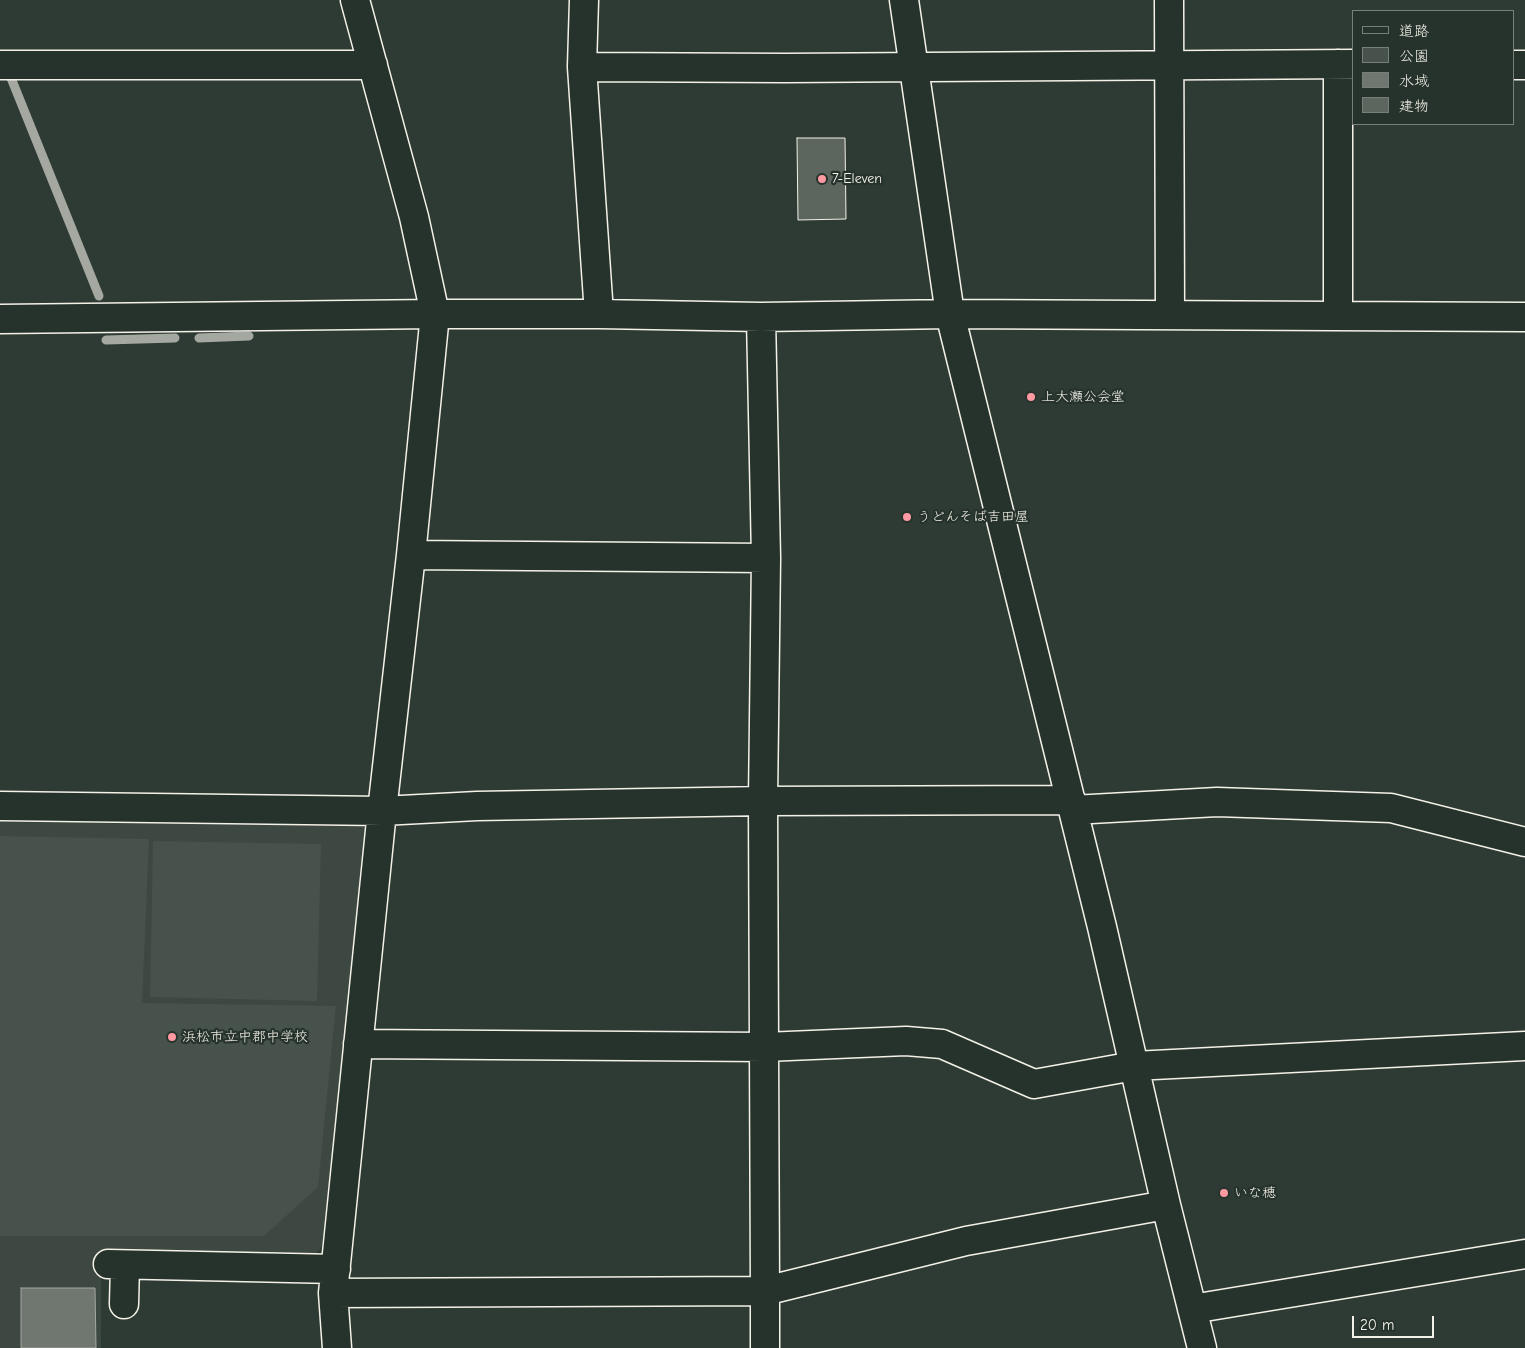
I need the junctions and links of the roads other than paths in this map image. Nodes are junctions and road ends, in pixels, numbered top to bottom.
1 (355, 0) edge
2 (584, 0) edge
3 (904, 0) edge
4 (1169, 0) edge
5 (5, 64) edge
6 (1169, 64) junction
7 (1346, 64) edge
8 (373, 65) junction
9 (582, 67) junction
10 (913, 67) junction
11 (434, 314) junction
12 (599, 314) junction
13 (950, 314) junction
14 (1170, 315) junction
15 (1338, 315) junction
16 (761, 317) junction
17 (1525, 317) edge
18 (0, 319) edge
19 (411, 555) junction
20 (766, 558) junction
21 (763, 801) junction
22 (1072, 805) junction
23 (0, 806) edge
24 (382, 811) junction
25 (1525, 842) edge
26 (358, 1044) junction
27 (1525, 1046) edge
28 (765, 1048) junction
29 (1134, 1066) junction
30 (1166, 1205) junction
31 (1525, 1254) edge
32 (335, 1281) junction
33 (765, 1291) junction
34 (124, 1304) dead end
35 (1192, 1309) junction
36 (337, 1348) edge
37 (765, 1348) edge
38 (1202, 1348) edge

1 - 8 street
2 - 9 street
3 - 10 street
4 - 6 street
5 - 8 street
6 - 7 street
6 - 10 street
6 - 14 street
7 - 15 street
8 - 11 street
9 - 10 street
9 - 12 street
10 - 13 street
11 - 12 street
11 - 18 street
11 - 19 street
12 - 16 street
13 - 14 street
13 - 16 street
13 - 22 street
14 - 15 street
15 - 17 street
16 - 20 street
19 - 20 street
19 - 24 street
20 - 21 street
21 - 22 street
21 - 24 street
21 - 28 street
22 - 25 street
22 - 29 street
23 - 24 street
24 - 26 street
26 - 28 street
26 - 32 street
27 - 29 street
28 - 29 street
28 - 33 street
29 - 30 street
30 - 33 street
30 - 35 street
31 - 35 street
32 - 33 street
32 - 34 street
32 - 36 street
33 - 37 street
35 - 38 street

